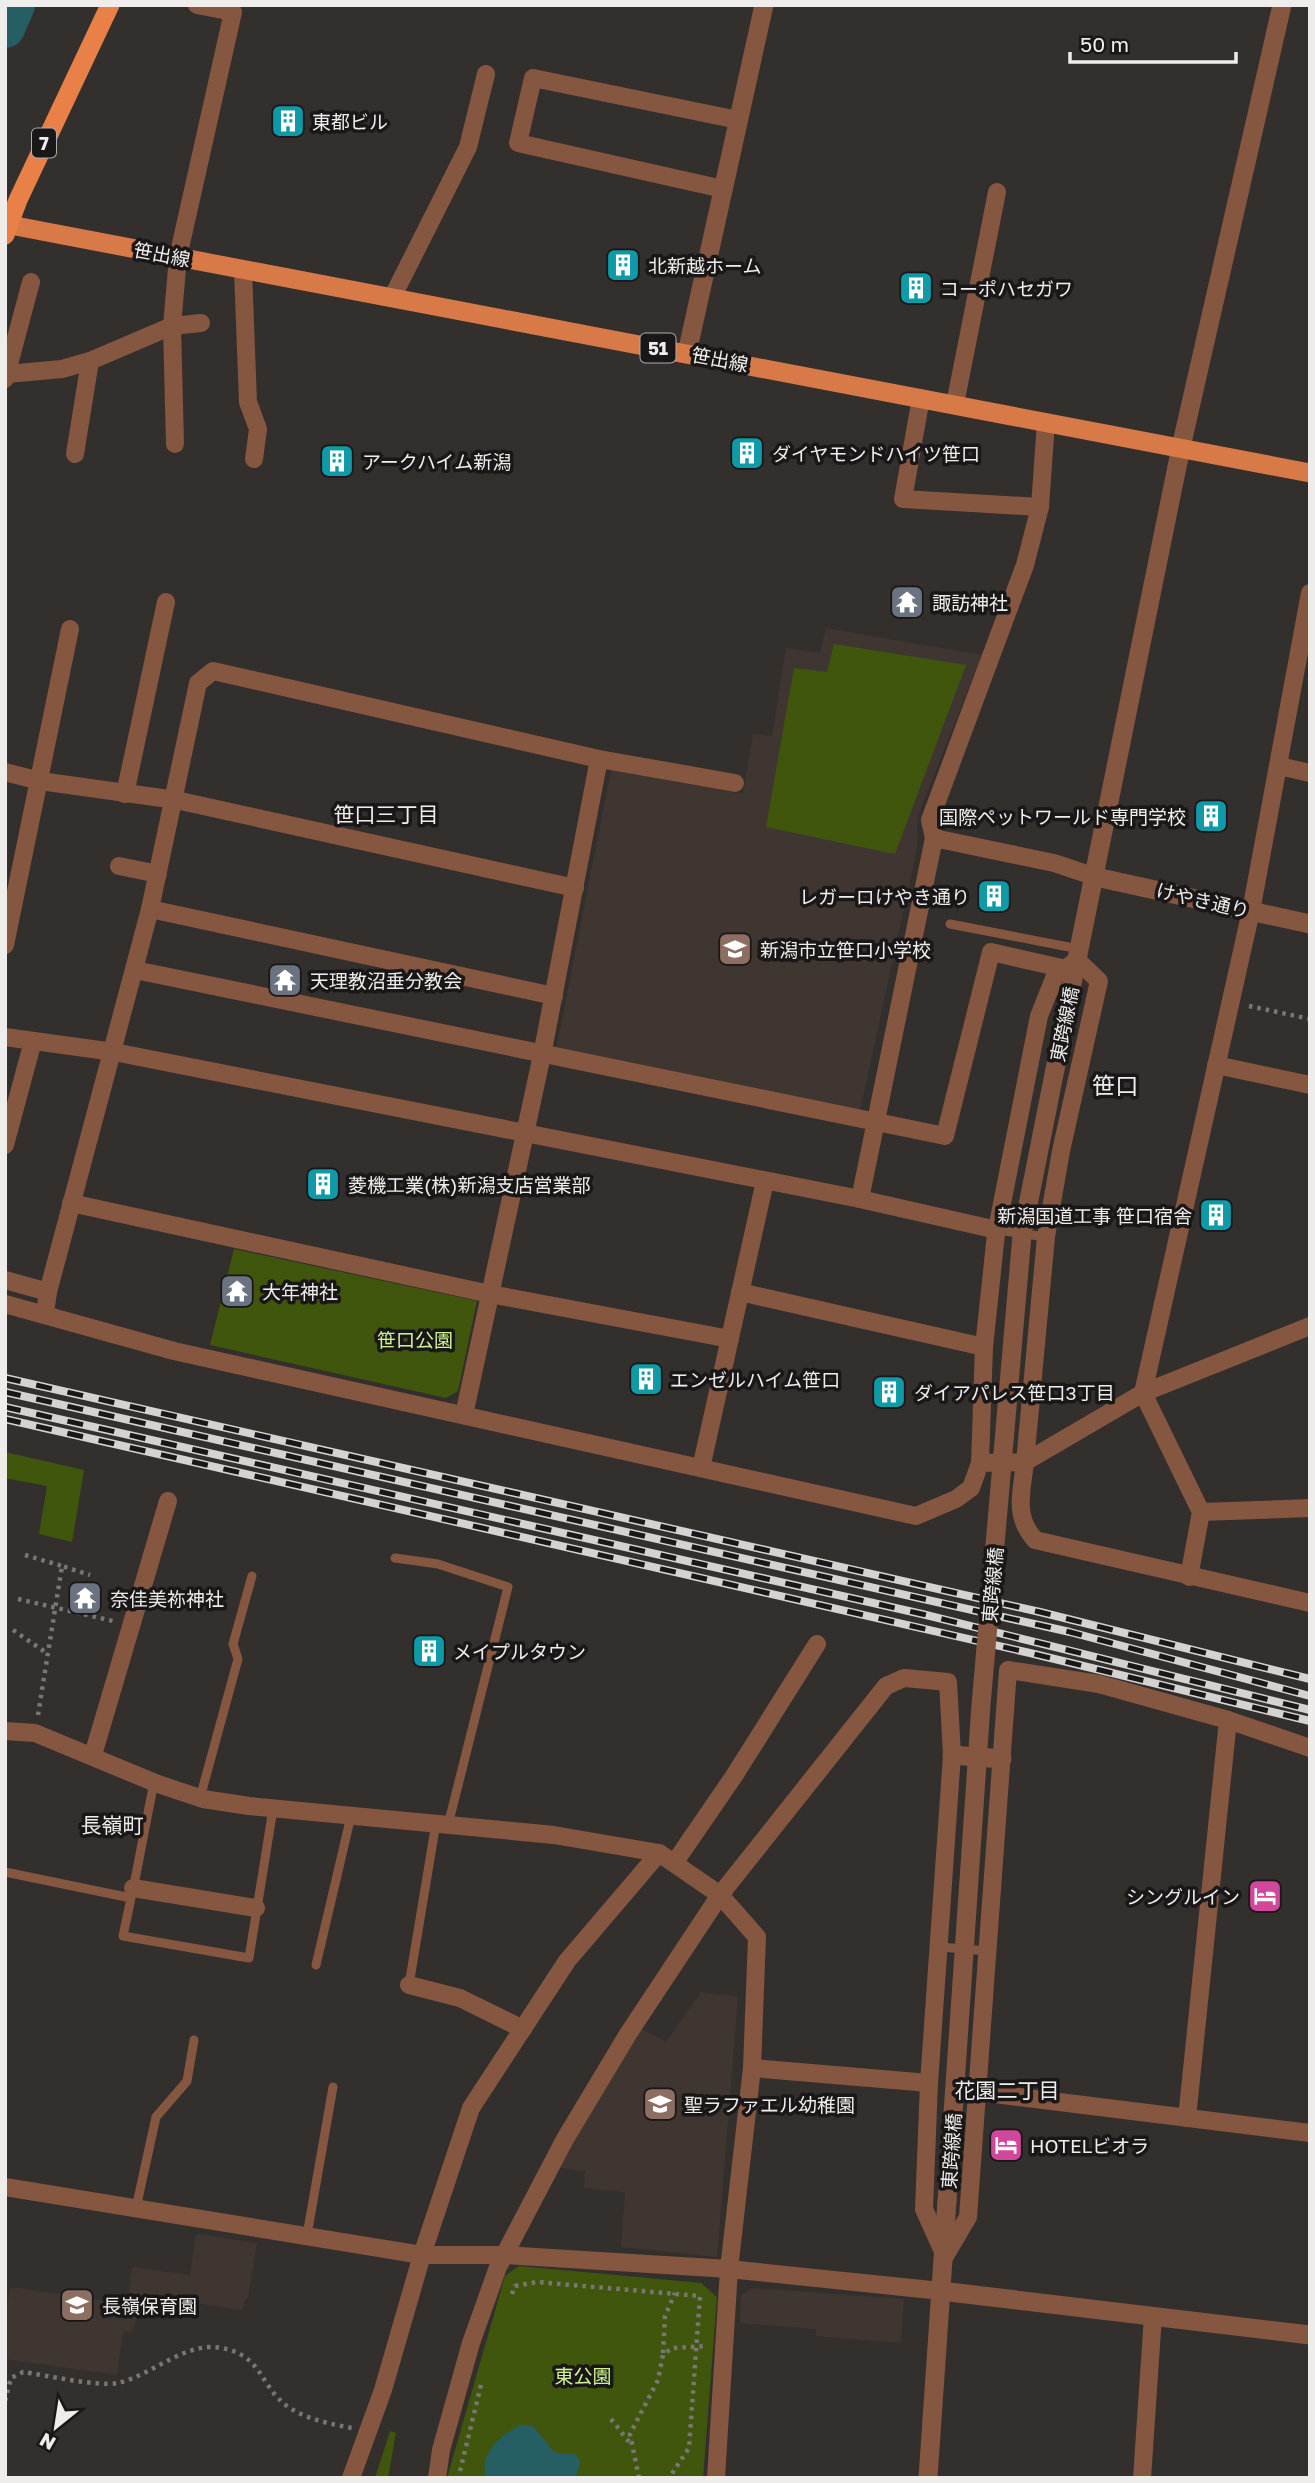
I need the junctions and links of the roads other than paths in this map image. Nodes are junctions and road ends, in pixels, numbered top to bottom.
1 (110, 5) edge
2 (197, 5) edge
3 (764, 5) edge
4 (1282, 5) edge
5 (486, 74) dead end
6 (737, 120) junction
7 (723, 189) junction
8 (997, 192) dead end
9 (7, 228) edge
10 (178, 257) junction
11 (243, 270) junction
12 (31, 282) dead end
13 (392, 298) junction
14 (201, 323) dead end
15 (172, 326) junction
16 (687, 353) junction
17 (90, 361) junction
18 (6, 377) edge
19 (921, 398) junction
20 (955, 404) junction
21 (1046, 422) junction
22 (175, 444) dead end
23 (1181, 447) junction
24 (75, 454) dead end
25 (254, 459) dead end
26 (1310, 473) edge
27 (1040, 507) junction
28 (1310, 593) edge
29 (166, 602) dead end
30 (70, 628) dead end
31 (1305, 641) edge
32 (599, 759) junction
33 (1279, 766) junction
34 (5, 772) edge
35 (1310, 772) edge
36 (40, 781) junction
37 (735, 783) dead end
38 (125, 794) junction
39 (176, 800) junction
40 (934, 838) junction
41 (119, 866) dead end
42 (158, 874) junction
43 (1096, 877) junction
44 (575, 887) junction
45 (150, 909) junction
46 (1251, 911) junction
47 (950, 924) dead end
48 (1310, 924) edge
49 (5, 945) edge
50 (1074, 963) junction
51 (135, 970) junction
52 (554, 996) junction
53 (5, 1037) edge
54 (33, 1041) junction
55 (114, 1052) junction
56 (542, 1055) junction
57 (1216, 1065) junction
58 (1310, 1086) edge
59 (877, 1121) junction
60 (526, 1135) junction
61 (5, 1145) edge
62 (765, 1181) junction
63 (860, 1199) junction
64 (71, 1203) junction
65 (996, 1230) junction
66 (1045, 1237) junction
67 (5, 1280) edge
68 (48, 1292) junction
69 (740, 1292) junction
70 (490, 1294) junction
71 (5, 1304) edge
72 (45, 1313) junction
73 (1310, 1326) edge
74 (730, 1339) junction
75 (984, 1348) junction
76 (1143, 1393) junction
77 (464, 1415) junction
78 (1025, 1461) junction
79 (980, 1463) junction
80 (701, 1468) junction
81 (168, 1501) dead end
82 (1310, 1507) edge
83 (1201, 1512) junction
84 (395, 1558) dead end
85 (252, 1576) dead end
86 (1189, 1577) junction
87 (1310, 1603) edge
88 (817, 1644) dead end
89 (1228, 1720) junction
90 (5, 1731) edge
91 (1310, 1748) edge
92 (93, 1755) junction
93 (952, 1755) junction
94 (1002, 1759) junction
95 (154, 1782) junction
96 (200, 1798) junction
97 (272, 1808) junction
98 (351, 1816) junction
99 (442, 1824) junction
100 (659, 1853) junction
101 (675, 1862) junction
102 (5, 1872) edge
103 (132, 1893) junction
104 (720, 1895) junction
105 (257, 1908) junction
106 (940, 1947) junction
107 (988, 1951) junction
108 (316, 1965) dead end
109 (409, 1985) joint
110 (523, 2029) junction
111 (194, 2040) dead end
112 (752, 2068) junction
113 (929, 2084) junction
114 (333, 2087) dead end
115 (978, 2092) junction
116 (1187, 2118) junction
117 (1310, 2133) edge
118 (5, 2187) edge
119 (136, 2208) junction
120 (307, 2235) junction
121 (422, 2255) junction
122 (503, 2255) junction
123 (945, 2256) junction
124 (729, 2269) junction
125 (941, 2291) junction
126 (1153, 2316) junction
127 (1310, 2335) edge
128 (351, 2478) edge
129 (437, 2478) edge
130 (716, 2478) edge
131 (928, 2478) edge
132 (1142, 2478) edge

1 - 9 highway, 7
2 - 10 street
3 - 6 street
4 - 23 street, 東跨線橋
5 - 13 street
6 - 7 street
6 - 7 street
7 - 16 street
8 - 20 street
9 - 10 main road, 笹出線 / 51
10 - 11 main road, 笹出線 / 51
10 - 15 street
11 - 13 main road, 笹出線 / 51
11 - 25 street
12 - 18 street
13 - 16 main road, 笹出線 / 51
14 - 15 street
15 - 17 street
15 - 22 street
16 - 19 main road, 笹出線 / 51
17 - 18 street
17 - 24 street
19 - 20 main road, 笹出線 / 51
19 - 27 street
20 - 21 main road, 笹出線 / 51
21 - 23 main road, 笹出線 / 51
21 - 27 street
23 - 26 main road, 笹出線 / 51
23 - 43 street, 東跨線橋
27 - 40 street
28 - 31 street
29 - 38 street
30 - 36 street
31 - 33 street
32 - 37 street
32 - 39 street
32 - 44 street
33 - 35 street
33 - 46 street
34 - 36 street
36 - 38 street
36 - 49 street
38 - 39 street
39 - 42 street
39 - 44 street
40 - 43 street
40 - 59 street
41 - 42 street
42 - 45 street
43 - 46 street, けやき通り
43 - 50 street, 東跨線橋
44 - 52 street
45 - 51 street
45 - 52 street
46 - 48 street, けやき通り
46 - 57 street
47 - 50 lane
50 - 59 street
50 - 65 street
50 - 66 street
50 - 123 street, 東跨線橋, bridge
51 - 55 street
51 - 56 street
52 - 56 street
53 - 54 street
54 - 55 street
54 - 61 street
55 - 60 street
55 - 64 street
56 - 59 street
56 - 60 street
57 - 58 street
57 - 76 street
59 - 63 street
60 - 62 street
60 - 70 street
62 - 63 street
62 - 69 street
63 - 65 street
64 - 68 street
64 - 70 street
65 - 66 lane
65 - 75 street
66 - 78 street
67 - 68 street
68 - 72 street
69 - 74 street
69 - 75 street
70 - 74 street
70 - 77 street
71 - 72 street
72 - 77 street
73 - 76 street
74 - 80 street
75 - 79 street
76 - 78 street
76 - 83 street
77 - 80 street
78 - 79 street
78 - 86 street
79 - 80 street
81 - 92 street
82 - 83 street
83 - 86 street
84 - 99 lane
85 - 96 lane
86 - 87 street
88 - 101 street
89 - 91 street
89 - 94 street
89 - 116 street
90 - 92 street
92 - 95 street
93 - 94 street
93 - 104 street
93 - 106 street
94 - 107 street
95 - 96 street
95 - 103 lane
96 - 97 street
97 - 98 street
97 - 105 lane
98 - 99 street
98 - 108 lane
99 - 100 street
99 - 109 lane
100 - 101 street
100 - 110 street
101 - 104 street
102 - 103 lane
103 - 105 street
103 - 105 lane
104 - 112 street
104 - 122 street
106 - 107 lane
106 - 113 street
107 - 115 street
109 - 110 street
110 - 121 street
111 - 119 lane
112 - 113 street
112 - 124 street
113 - 123 street
114 - 120 lane
115 - 116 street
115 - 123 street
116 - 117 street
118 - 119 street
119 - 120 street
120 - 121 street
121 - 122 street
121 - 128 street
122 - 124 street
122 - 129 street
123 - 125 street, 東跨線橋
124 - 125 street
124 - 130 street
125 - 126 street
125 - 131 street, 東跨線橋
126 - 127 street
126 - 132 street

